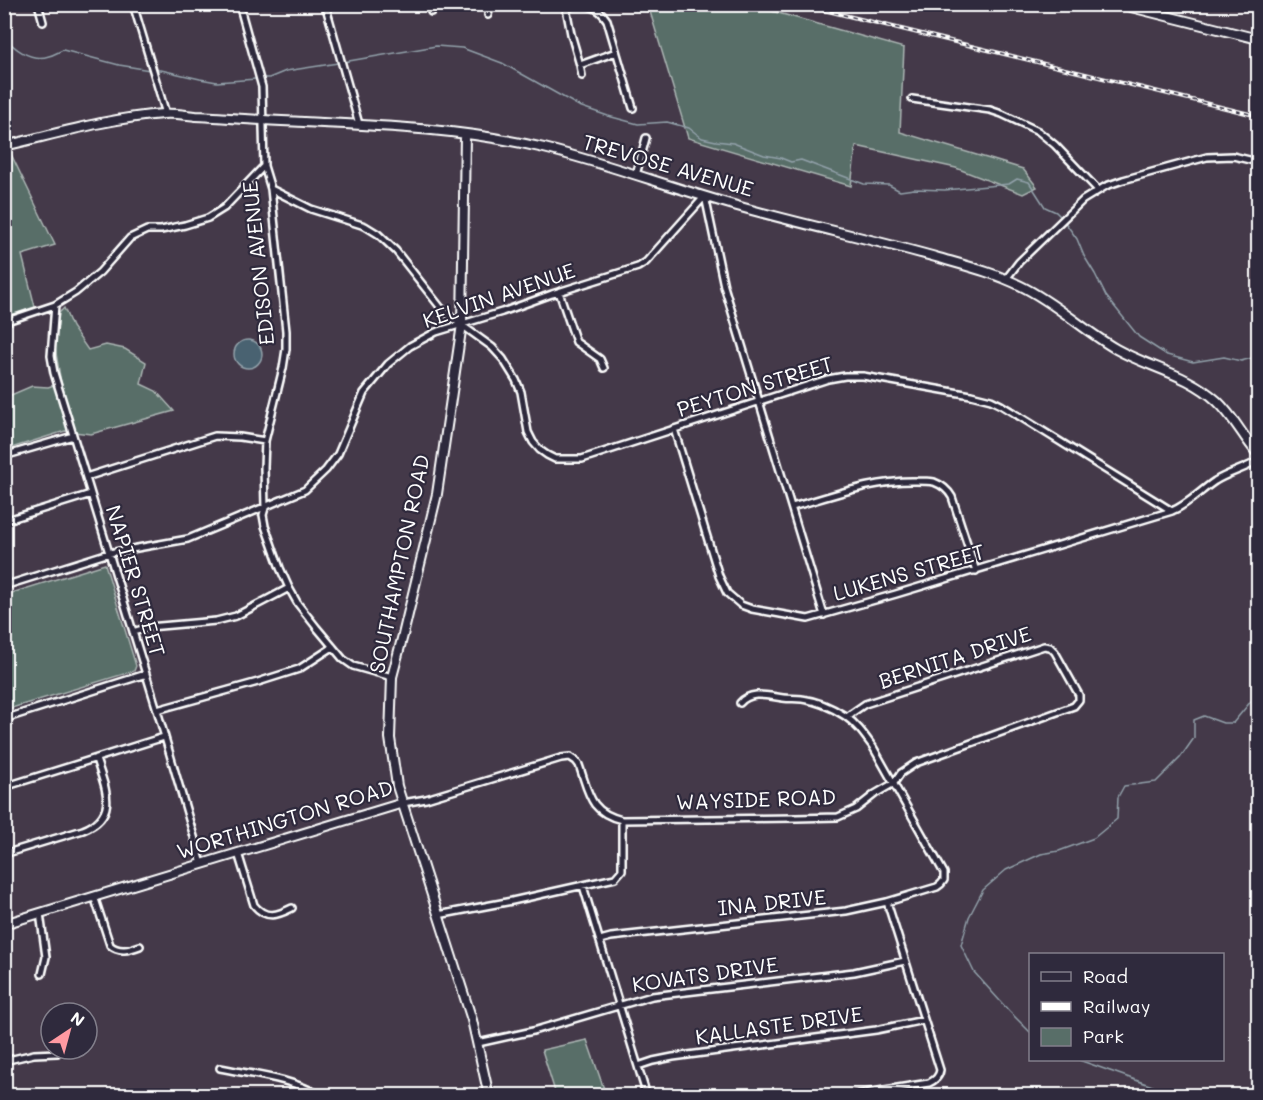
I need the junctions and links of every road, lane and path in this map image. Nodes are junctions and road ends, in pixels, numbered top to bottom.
1 (38, 4) edge
2 (133, 4) edge
3 (239, 4) edge
4 (325, 4) edge
5 (433, 4) edge
6 (490, 4) edge
7 (1119, 4) edge
8 (566, 6) edge
9 (431, 12) dead end
10 (488, 15) dead end
11 (43, 22) dead end
12 (1258, 39) edge
13 (616, 52) junction
14 (580, 65) junction
15 (582, 76) dead end
16 (912, 99) dead end
17 (633, 108) dead end
18 (166, 114) junction
19 (263, 120) junction
20 (359, 124) junction
21 (465, 135) junction
22 (646, 138) dead end
23 (4, 146) edge
24 (1258, 162) edge
25 (264, 166) junction
26 (636, 175) junction
27 (272, 189) junction
28 (1098, 190) junction
29 (705, 196) junction
30 (1006, 279) junction
31 (559, 292) junction
32 (56, 305) junction
33 (4, 322) edge
34 (462, 324) junction
35 (604, 368) dead end
36 (759, 401) junction
37 (674, 429) junction
38 (73, 436) junction
39 (265, 441) junction
40 (1258, 454) edge
41 (4, 456) edge
42 (1258, 461) edge
43 (86, 477) junction
44 (92, 494) junction
45 (792, 507) junction
46 (265, 508) junction
47 (1172, 511) junction
48 (4, 521) edge
49 (109, 554) junction
50 (975, 570) junction
51 (4, 586) edge
52 (289, 588) junction
53 (824, 615) junction
54 (133, 632) junction
55 (333, 647) junction
56 (146, 674) junction
57 (392, 677) junction
58 (740, 703) dead end
59 (157, 710) junction
60 (847, 717) junction
61 (1046, 717) joint
62 (4, 719) edge
63 (164, 737) junction
64 (96, 759) junction
65 (894, 783) junction
66 (4, 787) edge
67 (403, 803) junction
68 (622, 820) junction
69 (238, 853) junction
70 (4, 854) edge
71 (202, 864) junction
72 (583, 886) junction
73 (94, 896) junction
74 (887, 902) junction
75 (292, 908) dead end
76 (40, 913) junction
77 (438, 915) junction
78 (4, 924) edge
79 (600, 940) junction
80 (140, 946) dead end
81 (905, 961) junction
82 (42, 974) dead end
83 (619, 1005) junction
84 (924, 1020) junction
85 (478, 1043) junction
86 (39, 1054) edge
87 (4, 1061) edge
88 (638, 1066) junction
89 (220, 1068) dead end
90 (321, 1095) edge
91 (486, 1095) edge
92 (647, 1095) edge
93 (847, 1095) edge

1 - 11 street
2 - 18 street
3 - 19 street, EDISON AVENUE
4 - 20 street
5 - 9 street
6 - 10 street
7 - 12 street
8 - 13 street
8 - 14 street
13 - 14 street
13 - 17 street
14 - 15 street
16 - 28 street
18 - 19 street, TREVOSE AVENUE
18 - 23 street, TREVOSE AVENUE
19 - 20 street, TREVOSE AVENUE
19 - 25 street, EDISON AVENUE
20 - 21 street, TREVOSE AVENUE
21 - 26 street, TREVOSE AVENUE
21 - 34 street, SOUTHAMPTON ROAD
22 - 26 street
24 - 28 street
25 - 27 street, EDISON AVENUE
25 - 32 street
26 - 29 street, TREVOSE AVENUE
27 - 34 street
27 - 39 street, EDISON AVENUE
28 - 30 street
29 - 30 street, TREVOSE AVENUE
29 - 31 street, KELVIN AVENUE
29 - 36 street
30 - 40 street, TREVOSE AVENUE
31 - 34 street, KELVIN AVENUE
31 - 35 street
32 - 33 street
32 - 38 street, NAPIER STREET
34 - 37 street, PEYTON STREET
34 - 46 street, KELVIN AVENUE
34 - 57 street, SOUTHAMPTON ROAD
36 - 37 street, PEYTON STREET
36 - 45 street
36 - 47 street, PEYTON STREET
37 - 53 street, LUKENS STREET
38 - 41 street
38 - 43 street, NAPIER STREET
39 - 43 street
39 - 46 street, EDISON AVENUE
42 - 47 street, LUKENS STREET
43 - 44 street, NAPIER STREET
44 - 48 street
44 - 49 street, NAPIER STREET
45 - 50 street
45 - 53 street
46 - 49 street, KELVIN AVENUE
46 - 52 street, EDISON AVENUE
47 - 50 street, LUKENS STREET
49 - 51 street, KELVIN AVENUE
49 - 54 street, NAPIER STREET
50 - 53 street, LUKENS STREET
52 - 54 street
52 - 55 street, EDISON AVENUE
54 - 56 street, NAPIER STREET
55 - 57 street, EDISON AVENUE
55 - 59 street
56 - 59 street, NAPIER STREET
56 - 62 street
57 - 67 street, SOUTHAMPTON ROAD
58 - 60 street
59 - 63 street, NAPIER STREET
60 - 61 street, BERNITA DRIVE
60 - 65 street
61 - 65 street, WAYSIDE ROAD
63 - 64 street
63 - 71 street, NAPIER STREET
64 - 66 street
64 - 70 street
65 - 68 street, WAYSIDE ROAD
65 - 74 street, INA DRIVE
67 - 68 street, WORTHINGTON ROAD
67 - 69 street, WORTHINGTON ROAD
67 - 77 street, SOUTHAMPTON ROAD
68 - 72 street
69 - 71 street, WORTHINGTON ROAD
69 - 75 street
71 - 73 street, WORTHINGTON ROAD
72 - 77 street
72 - 79 street
73 - 76 street, WORTHINGTON ROAD
73 - 80 street
74 - 79 street, INA DRIVE
74 - 81 street
76 - 78 street, WORTHINGTON ROAD
76 - 82 street
77 - 85 street, SOUTHAMPTON ROAD
79 - 83 street
81 - 83 street, KOVATS DRIVE
81 - 84 street
83 - 85 street, KOVATS DRIVE
83 - 88 street
84 - 88 street, KALLASTE DRIVE
84 - 93 street
85 - 91 street, SOUTHAMPTON ROAD
86 - 87 street
88 - 92 street
89 - 90 street

